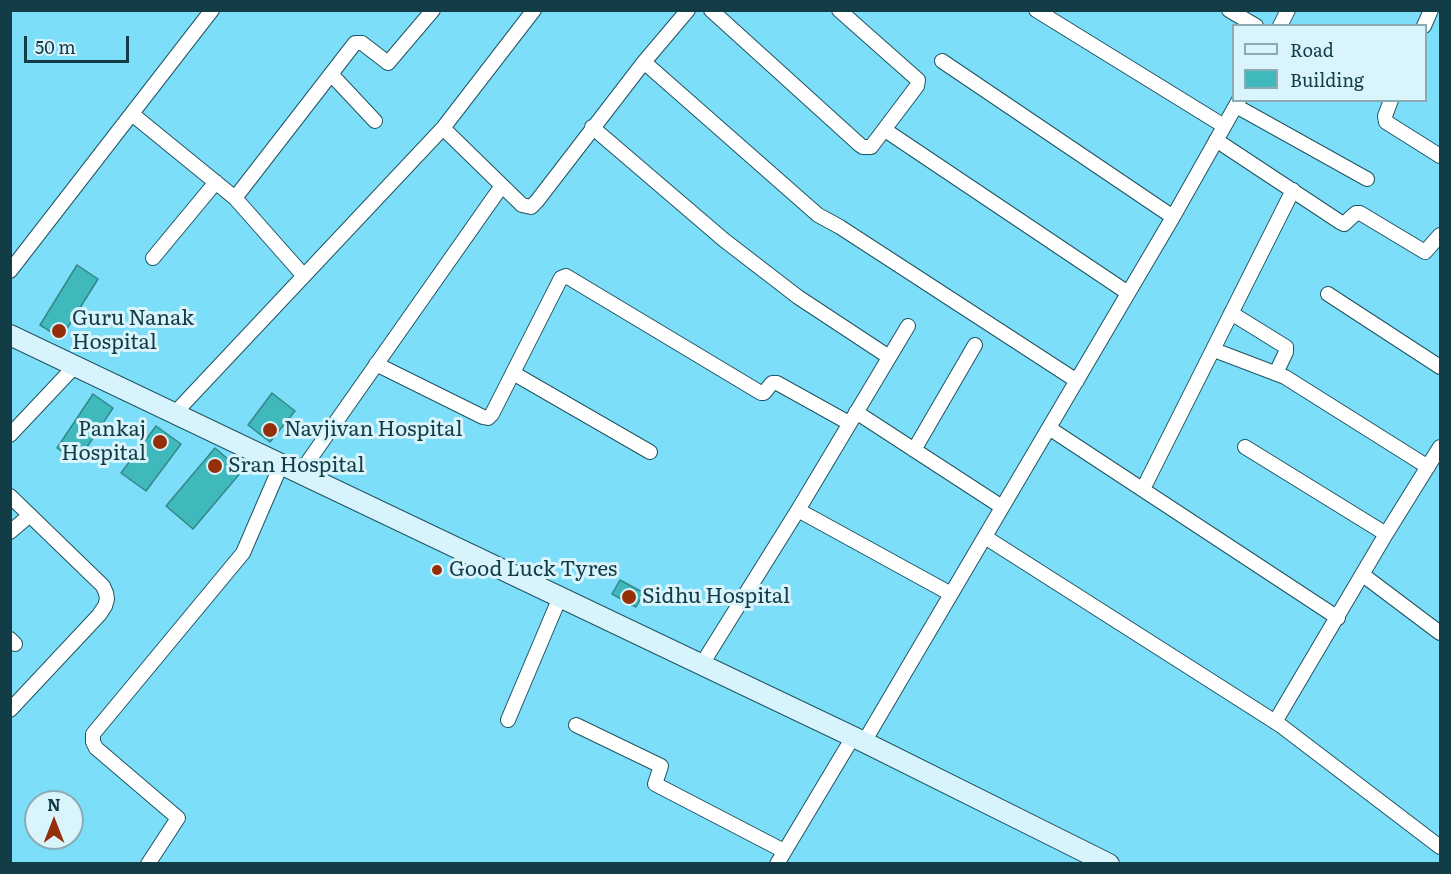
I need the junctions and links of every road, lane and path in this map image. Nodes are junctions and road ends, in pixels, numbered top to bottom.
1 (212, 10) edge
2 (433, 10) edge
3 (534, 10) edge
4 (688, 10) edge
5 (711, 10) edge
6 (838, 10) edge
7 (1036, 10) edge
8 (1229, 10) edge
9 (1288, 10) edge
10 (1431, 10) edge
11 (1253, 24) edge
12 (1281, 24) edge
13 (1425, 24) edge
14 (942, 61) dead end
15 (644, 62) junction
16 (332, 74) junction
17 (1390, 102) edge
18 (1237, 103) edge
19 (132, 114) junction
20 (375, 122) dead end
21 (1224, 126) junction
22 (592, 127) junction
23 (443, 128) junction
24 (885, 130) junction
25 (1216, 140) junction
26 (1440, 156) edge
27 (1367, 179) dead end
28 (216, 182) junction
29 (501, 186) junction
30 (1293, 190) junction
31 (235, 198) junction
32 (1173, 217) junction
33 (1440, 234) edge
34 (153, 258) dead end
35 (10, 271) edge
36 (304, 276) junction
37 (1128, 293) junction
38 (1328, 294) dead end
39 (1231, 313) junction
40 (908, 326) dead end
41 (10, 335) edge
42 (975, 345) dead end
43 (1214, 350) junction
44 (889, 357) junction
45 (376, 364) junction
46 (75, 366) junction
47 (1440, 367) edge
48 (513, 373) junction
49 (1276, 373) junction
50 (1077, 381) junction
51 (174, 414) junction
52 (852, 417) junction
53 (1049, 428) junction
54 (10, 435) edge
55 (1245, 447) dead end
56 (1440, 447) edge
57 (914, 450) junction
58 (650, 452) dead end
59 (281, 465) junction
60 (1428, 467) junction
61 (300, 473) junction
62 (1143, 489) junction
63 (10, 496) edge
64 (1002, 507) junction
65 (798, 510) junction
66 (30, 515) junction
67 (10, 532) edge
68 (1386, 534) junction
69 (985, 537) junction
70 (1363, 575) junction
71 (951, 594) junction
72 (560, 597) junction
73 (1338, 618) junction
74 (1440, 633) edge
75 (702, 664) junction
76 (10, 710) edge
77 (508, 720) dead end
78 (1275, 722) junction
79 (576, 725) dead end
80 (859, 739) junction
81 (1440, 847) edge
82 (784, 851) junction
83 (148, 864) edge
84 (777, 864) edge
85 (1109, 864) edge

1 - 19 street
2 - 16 street
3 - 23 street
4 - 15 street
5 - 24 street
6 - 24 street
7 - 21 street
8 - 11 street
9 - 12 street
10 - 13 street
14 - 32 street
15 - 22 street
15 - 50 street
16 - 20 street
16 - 31 street
17 - 26 street
18 - 21 street
18 - 27 street
19 - 28 street
19 - 35 street
21 - 25 street
22 - 29 street
22 - 44 street
23 - 29 street
23 - 36 street
24 - 37 street
25 - 30 street
25 - 32 street
28 - 31 street
28 - 34 street
29 - 45 street
30 - 33 street
30 - 39 street
31 - 36 street
32 - 37 street
36 - 51 street
37 - 50 street
38 - 47 street
39 - 43 street
39 - 49 street
40 - 44 street
41 - 46 main road
42 - 57 street
43 - 49 street
43 - 62 street
44 - 52 street
45 - 48 street
45 - 61 street
46 - 51 main road
46 - 54 street
48 - 52 street
48 - 58 street
49 - 60 street
50 - 53 street
51 - 59 main road
52 - 57 street
52 - 65 street
53 - 62 street
53 - 64 street
55 - 68 street
56 - 60 street
57 - 64 street
59 - 61 main road
59 - 83 street
60 - 68 street
61 - 72 main road
62 - 73 street
63 - 66 street
64 - 69 street
65 - 71 street
65 - 75 street
66 - 67 street
66 - 76 street
68 - 70 street
69 - 71 street
69 - 78 street
70 - 73 street
70 - 74 street
71 - 80 street
72 - 75 main road
72 - 77 street
73 - 78 street
75 - 80 main road
78 - 81 street
79 - 82 street
80 - 82 street
80 - 85 main road
82 - 84 street

